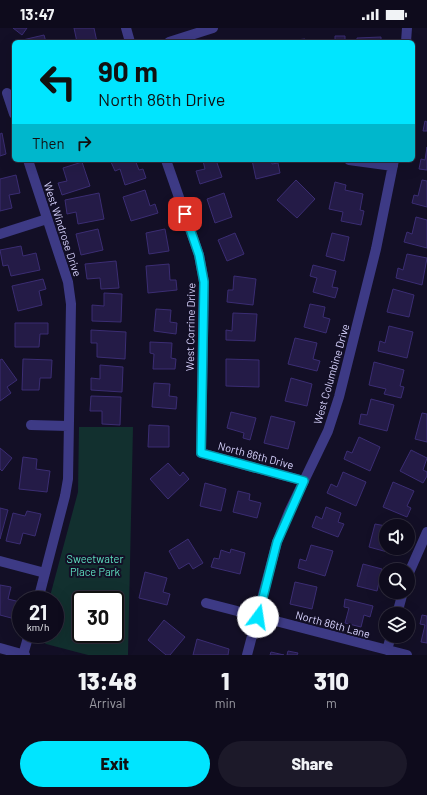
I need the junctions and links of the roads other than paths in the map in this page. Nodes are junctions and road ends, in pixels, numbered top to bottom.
1 (126, 28) edge
2 (213, 28) edge
3 (407, 28) edge
4 (129, 40) edge
5 (175, 40) edge
6 (406, 40) edge
7 (7, 93) edge
8 (12, 108) edge
9 (29, 162) edge
10 (167, 162) edge
11 (378, 162) edge
12 (393, 163) edge
13 (47, 219) junction
14 (0, 234) edge
15 (31, 425) dead end
16 (68, 426) junction
17 (201, 453) joint
18 (304, 481) junction
19 (427, 532) edge
20 (0, 561) edge
21 (413, 563) edge
22 (45, 573) junction
23 (40, 591) edge
24 (206, 603) dead end
25 (258, 617) junction
26 (27, 643) edge
27 (389, 643) edge
28 (0, 648) edge
29 (387, 650) junction
30 (24, 655) edge
31 (247, 655) edge
32 (407, 655) edge

1 - 4 street
2 - 5 street
3 - 6 street
7 - 8 street
9 - 13 street, West Windrose Drive
10 - 17 street, West Corrine Drive
11 - 12 street
12 - 18 street, West Columbine Drive
13 - 14 street
13 - 16 street, West Windrose Drive
15 - 16 street
16 - 22 street, West Windrose Drive
17 - 18 street, North 86th Drive
18 - 25 street, West Columbine Drive
19 - 21 street
20 - 22 street
22 - 23 street, West Windrose Drive
24 - 25 street, North 86th Lane
25 - 29 street, North 86th Lane
25 - 31 street, West Columbine Drive
26 - 30 street
27 - 29 street
28 - 30 street
29 - 32 street, North 86th Lane

